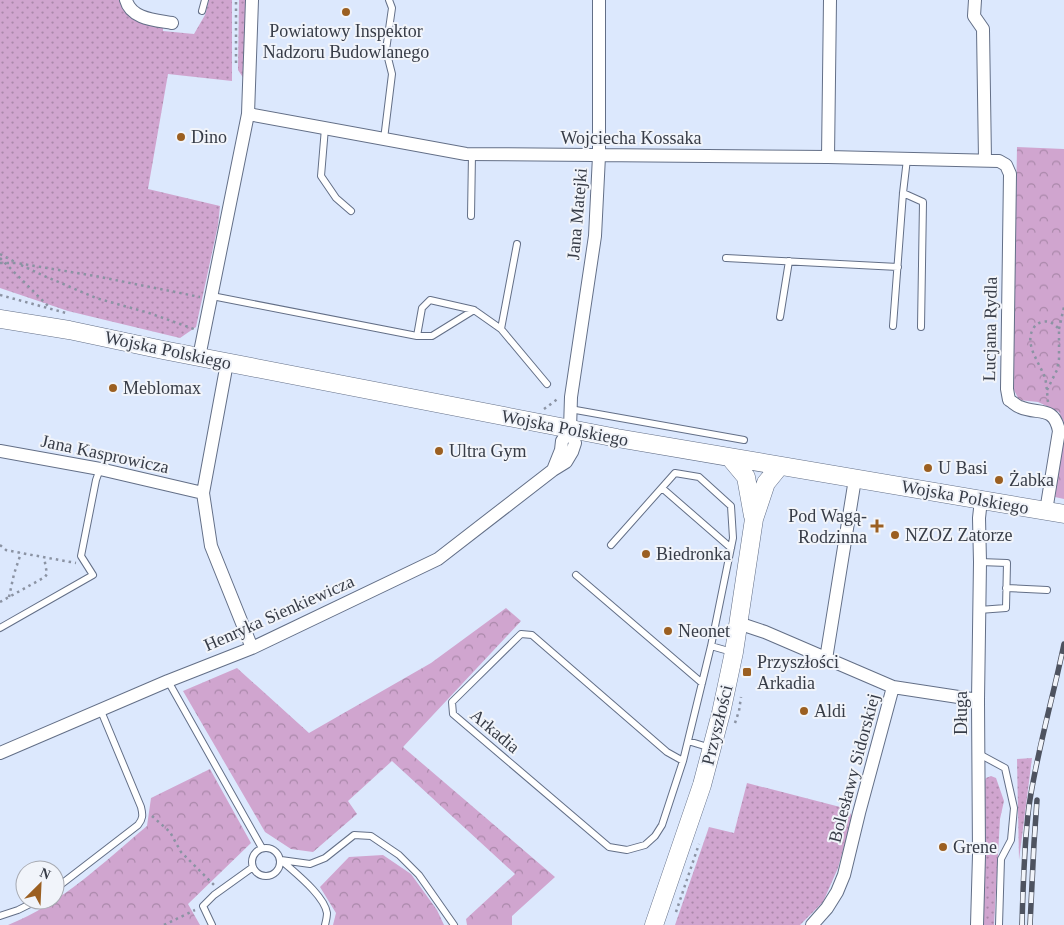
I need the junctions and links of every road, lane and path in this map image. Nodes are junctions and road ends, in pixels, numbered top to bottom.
1 (126, 0) edge
2 (204, 0) edge
3 (252, 0) edge
4 (389, 0) edge
5 (599, 0) edge
6 (830, 0) edge
7 (975, 0) edge
8 (202, 11) dead end
9 (172, 23) dead end
10 (248, 114) junction
11 (326, 128) junction
12 (384, 139) junction
13 (472, 154) junction
14 (599, 156) junction
15 (828, 157) junction
16 (907, 159) junction
17 (985, 160) junction
18 (1010, 174) joint
19 (903, 193) junction
20 (351, 211) dead end
21 (471, 216) dead end
22 (517, 244) dead end
23 (0, 256) edge
24 (726, 258) dead end
25 (788, 262) junction
26 (0, 263) edge
27 (17, 263) junction
28 (5, 264) junction
29 (898, 267) junction
30 (188, 295) dead end
31 (212, 296) junction
32 (1064, 307) edge
33 (0, 309) edge
34 (51, 309) dead end
35 (474, 310) junction
36 (780, 317) dead end
37 (0, 318) edge
38 (894, 326) dead end
39 (921, 326) dead end
40 (501, 329) junction
41 (1059, 329) junction
42 (69, 330) junction
43 (195, 334) dead end
44 (416, 336) junction
45 (200, 357) junction
46 (227, 363) junction
47 (548, 384) dead end
48 (1047, 390) junction
49 (570, 409) junction
50 (1052, 415) junction
51 (570, 429) junction
52 (744, 440) dead end
53 (0, 451) edge
54 (731, 458) junction
55 (779, 467) junction
56 (100, 469) junction
57 (855, 479) junction
58 (662, 488) junction
59 (203, 493) junction
60 (981, 500) junction
61 (1046, 511) junction
62 (1064, 514) edge
63 (754, 519) junction
64 (611, 545) dead end
65 (1, 548) edge
66 (731, 548) junction
67 (21, 553) junction
68 (82, 556) junction
69 (44, 557) junction
70 (980, 562) junction
71 (576, 574) dead end
72 (1006, 588) junction
73 (1047, 590) dead end
74 (9, 597) junction
75 (0, 602) edge
76 (980, 610) junction
77 (738, 623) junction
78 (0, 628) edge
79 (711, 646) junction
80 (252, 648) junction
81 (734, 652) junction
82 (826, 659) junction
83 (168, 681) junction
84 (702, 683) junction
85 (893, 687) junction
86 (978, 700) junction
87 (101, 711) junction
88 (688, 741) junction
89 (712, 748) junction
90 (0, 753) edge
91 (978, 754) junction
92 (683, 761) junction
93 (143, 814) junction
94 (262, 848) junction
95 (281, 860) junction
96 (253, 867) junction
97 (65, 881) edge
98 (220, 890) junction
99 (203, 906) junction
100 (18, 910) edge
101 (0, 916) edge
102 (164, 925) edge
103 (212, 925) edge
104 (325, 925) edge
105 (454, 925) edge
106 (654, 925) edge
107 (812, 925) edge
108 (977, 925) edge
109 (999, 925) edge

1 - 9 street
2 - 8 lane
3 - 10 street
4 - 12 lane
5 - 14 street, Jana Matejki
6 - 15 street
7 - 17 street
10 - 11 street, Wojciecha Kossaka
10 - 31 street
11 - 12 street, Wojciecha Kossaka
11 - 20 lane
12 - 13 street, Wojciecha Kossaka
13 - 14 street, Wojciecha Kossaka
13 - 21 lane
14 - 15 street, Wojciecha Kossaka
14 - 49 street, Jana Matejki
15 - 16 street, Wojciecha Kossaka
16 - 17 street, Wojciecha Kossaka
16 - 19 lane
17 - 18 street, Wojciecha Kossaka
18 - 50 street, Lucjana Rydla
19 - 29 lane
19 - 39 lane
22 - 40 lane
23 - 27 path
23 - 28 path
24 - 25 lane
25 - 29 lane
25 - 36 lane
26 - 28 path
27 - 28 path
27 - 30 path
27 - 43 path
28 - 34 path
29 - 38 lane
31 - 44 lane
31 - 45 street
32 - 41 path
33 - 42 street, Wojska Polskiego
35 - 40 lane
35 - 44 lane
35 - 44 lane
37 - 42 street, Wojska Polskiego
40 - 47 lane
41 - 48 path
41 - 48 path
42 - 45 street, Wojska Polskiego
45 - 46 street, Wojska Polskiego
46 - 51 street, Wojska Polskiego
46 - 59 street
48 - 50 path
49 - 51 street, Jana Matejki
49 - 52 lane
50 - 61 street
51 - 54 street, Wojska Polskiego
51 - 80 street, Henryka Sienkiewicza
53 - 56 street, Jana Kasprowicza
54 - 55 street, Wojska Polskiego
54 - 63 street, Przyszłości
55 - 57 street, Wojska Polskiego
55 - 63 street, Przyszłości
56 - 59 street, Jana Kasprowicza
56 - 68 lane
57 - 60 street, Wojska Polskiego
57 - 82 street
58 - 64 lane
58 - 66 lane
58 - 66 lane
59 - 80 street
60 - 61 street, Wojska Polskiego
60 - 70 street, Długa
61 - 62 street, Wojska Polskiego
63 - 77 street, Przyszłości
65 - 67 path
66 - 79 lane
67 - 69 path
67 - 74 path
68 - 69 path
68 - 78 lane
69 - 74 path
70 - 72 lane
70 - 76 street, Długa
71 - 84 lane
72 - 73 lane
72 - 76 lane
74 - 75 path
76 - 86 street, Długa
77 - 81 street, Przyszłości
77 - 82 street, Bolesławy Sidorskiej
79 - 81 lane
79 - 84 lane
80 - 83 street, Henryka Sienkiewicza
81 - 89 street, Przyszłości
82 - 85 street, Bolesławy Sidorskiej
83 - 87 street, Henryka Sienkiewicza
83 - 94 lane
84 - 88 lane
85 - 86 street
85 - 107 street, Bolesławy Sidorskiej
86 - 91 street, Długa
87 - 90 street, Henryka Sienkiewicza
87 - 93 lane
88 - 89 lane
88 - 92 lane
89 - 106 street, Przyszłości
91 - 108 street, Długa
91 - 109 lane
92 - 92 lane, Arkadia
93 - 97 lane
93 - 98 path
94 - 95 lane
94 - 96 lane
95 - 96 lane
95 - 104 lane
95 - 105 lane
96 - 98 lane
98 - 99 lane
99 - 102 path
99 - 103 lane
100 - 101 lane

